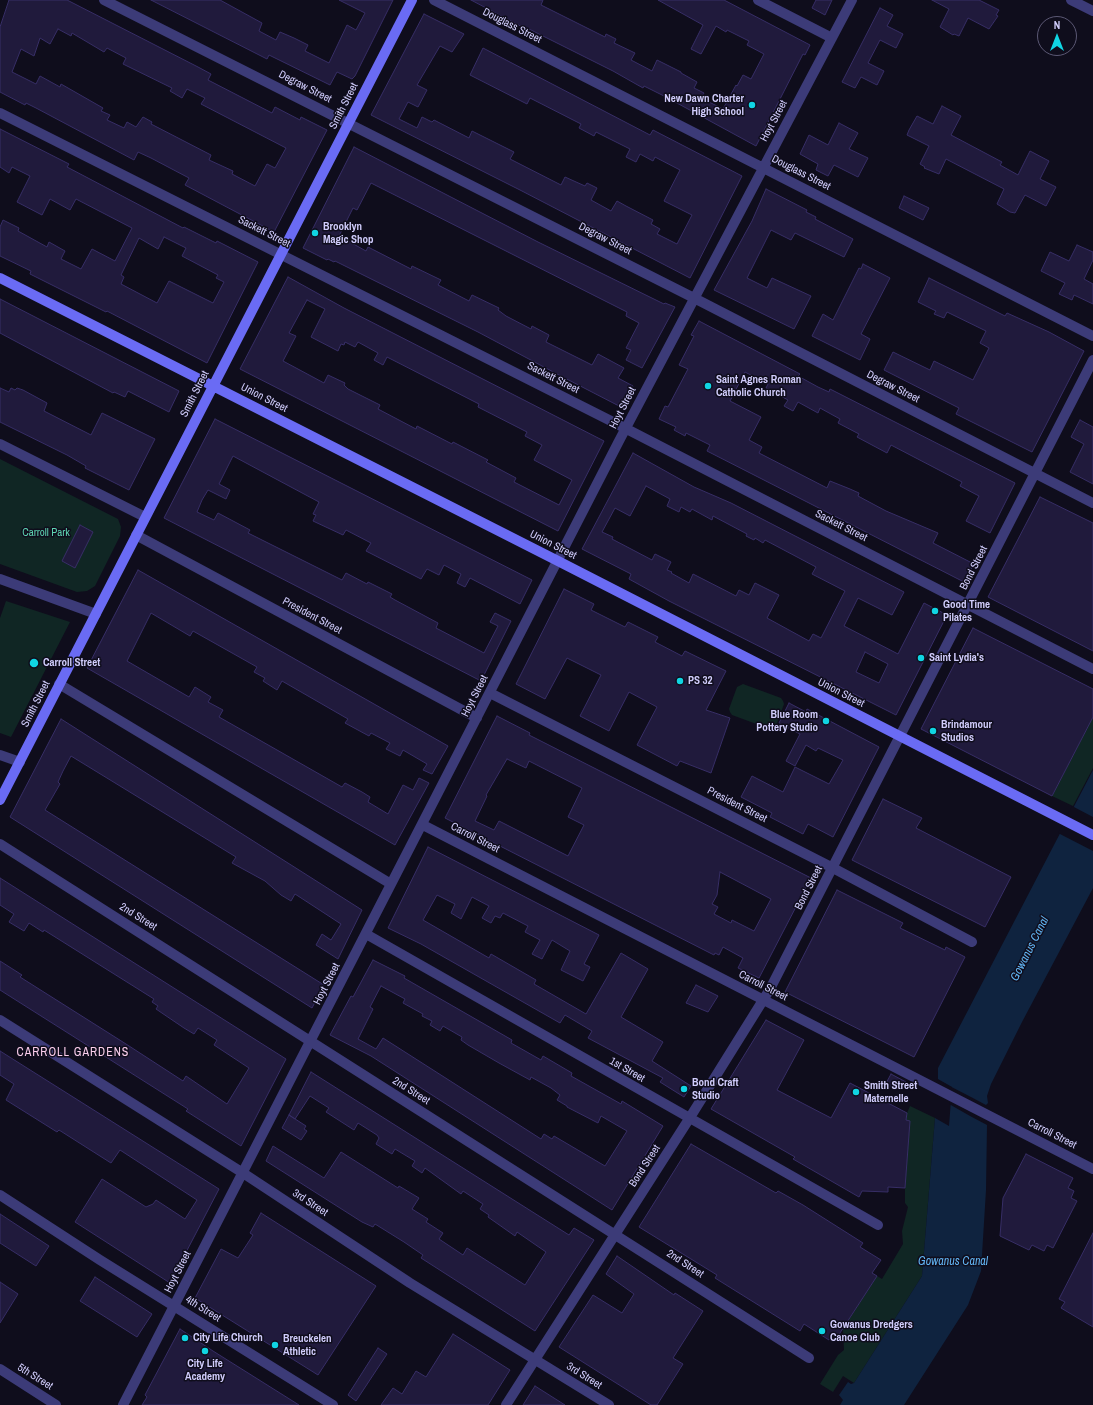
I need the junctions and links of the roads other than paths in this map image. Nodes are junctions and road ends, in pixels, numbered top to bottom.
1 (104, 0) edge
2 (412, 0) edge
3 (434, 0) edge
4 (758, 0) edge
5 (852, 0) edge
6 (1071, 0) edge
7 (1093, 11) edge
8 (832, 38) junction
9 (0, 113) edge
10 (349, 123) junction
11 (763, 167) junction
12 (281, 254) junction
13 (0, 278) edge
14 (694, 298) junction
15 (1093, 336) edge
16 (1093, 360) edge
17 (213, 386) junction
18 (626, 429) junction
19 (0, 444) edge
20 (1036, 474) junction
21 (1093, 503) edge
22 (145, 517) junction
23 (136, 535) junction
24 (558, 561) junction
25 (0, 579) edge
26 (968, 605) junction
27 (96, 614) junction
28 (1093, 669) edge
29 (59, 684) junction
30 (490, 693) junction
31 (477, 718) junction
32 (900, 737) junction
33 (0, 755) edge
34 (20, 762) junction
35 (0, 800) edge
36 (423, 825) junction
37 (1093, 835) edge
38 (0, 844) edge
39 (833, 868) junction
40 (391, 884) junction
41 (366, 934) junction
42 (972, 942) dead end
43 (763, 1000) junction
44 (0, 1020) edge
45 (311, 1041) junction
46 (689, 1119) junction
47 (1093, 1169) edge
48 (243, 1173) junction
49 (0, 1195) edge
50 (878, 1225) dead end
51 (614, 1234) junction
52 (175, 1305) junction
53 (809, 1358) dead end
54 (535, 1359) junction
55 (0, 1369) edge
56 (56, 1405) edge
57 (123, 1405) edge
58 (333, 1405) edge
59 (506, 1405) edge
60 (609, 1405) edge

1 - 10 street, Degraw Street
2 - 10 street, Smith Street
3 - 11 street, Douglass Street
4 - 8 street
5 - 8 street, Hoyt Street
6 - 7 street
8 - 11 street, Hoyt Street
9 - 12 street, Sackett Street
10 - 12 street, Smith Street
10 - 14 street, Degraw Street
11 - 14 street, Hoyt Street
11 - 15 street, Douglass Street
12 - 17 street, Smith Street
12 - 18 street, Sackett Street
13 - 17 street, Union Street
14 - 18 street, Hoyt Street
14 - 20 street, Degraw Street
16 - 20 street, Bond Street
17 - 22 street, Smith Street
17 - 24 street, Union Street
18 - 24 street, Hoyt Street
18 - 26 street, Sackett Street
19 - 22 street
20 - 21 street, Degraw Street
20 - 26 street, Bond Street
22 - 23 street, Smith Street
23 - 27 street, Smith Street
23 - 31 street, President Street
24 - 30 street, Hoyt Street
24 - 32 street, Union Street
25 - 27 street
26 - 28 street, Sackett Street
26 - 32 street, Bond Street
27 - 29 street, Smith Street
29 - 34 street, Smith Street
29 - 40 street
30 - 31 street, Hoyt Street
30 - 39 street, President Street
31 - 36 street, Hoyt Street
32 - 37 street, Union Street
32 - 39 street, Bond Street
33 - 34 street
34 - 35 street, Smith Street
36 - 40 street, Hoyt Street
36 - 43 street, Carroll Street
38 - 45 street, 2nd Street
39 - 42 street, President Street
39 - 43 street, Bond Street
40 - 41 street, Hoyt Street
41 - 45 street, Hoyt Street
41 - 46 street, 1st Street
43 - 46 street, Bond Street
43 - 47 street, Carroll Street
44 - 48 street, 3rd Street
45 - 48 street, Hoyt Street
45 - 51 street, 2nd Street
46 - 50 street, 1st Street
46 - 51 street, Bond Street
48 - 52 street, Hoyt Street
48 - 54 street, 3rd Street
49 - 52 street, 4th Street
51 - 53 street, 2nd Street
51 - 54 street, Bond Street
52 - 57 street, Hoyt Street
52 - 58 street, 4th Street
54 - 59 street, Bond Street
54 - 60 street, 3rd Street
55 - 56 street, 5th Street

